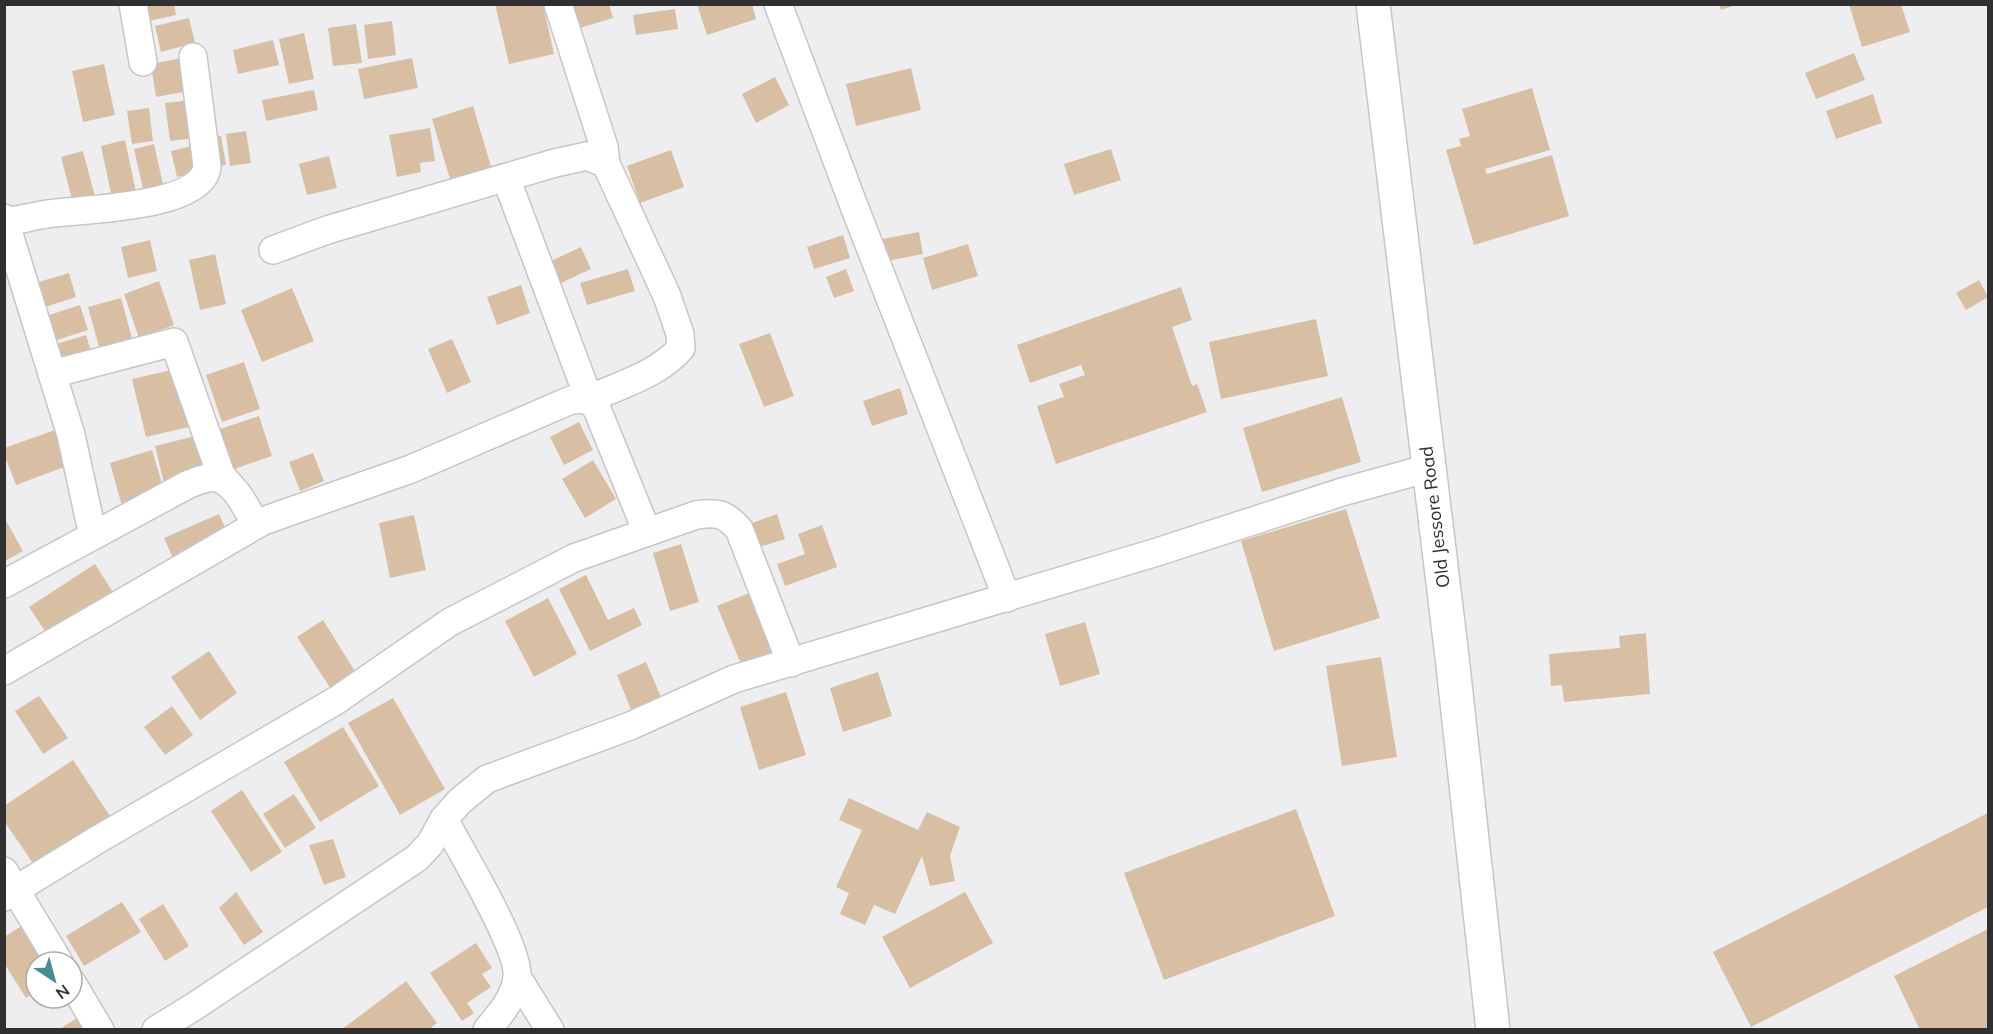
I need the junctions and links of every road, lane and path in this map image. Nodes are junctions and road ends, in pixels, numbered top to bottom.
1 (133, 4) edge
2 (558, 4) edge
3 (778, 4) edge
4 (1373, 4) edge
5 (194, 57) dead end
6 (143, 63) dead end
7 (606, 164) junction
8 (506, 178) junction
9 (5, 220) edge
10 (273, 250) dead end
11 (52, 374) junction
12 (589, 399) junction
13 (1429, 468) junction
14 (228, 483) junction
15 (256, 525) junction
16 (647, 532) junction
17 (93, 536) junction
18 (4, 584) edge
19 (1007, 598) junction
20 (791, 663) junction
21 (4, 671) edge
22 (444, 819) junction
23 (9, 886) edge
24 (51, 950) edge
25 (517, 977) junction
26 (84, 1003) edge
27 (100, 1029) edge
28 (156, 1029) edge
29 (487, 1029) edge
30 (550, 1029) edge
31 (1493, 1029) edge

1 - 6 street
2 - 7 street
3 - 19 street
4 - 13 street, Old Jessore Road
5 - 9 street
7 - 8 street
7 - 12 street
8 - 10 street
8 - 12 street
9 - 11 street
11 - 14 street
11 - 17 street
12 - 15 street
12 - 16 street
13 - 19 street
13 - 31 street, Old Jessore Road
14 - 15 street
14 - 17 street
15 - 21 street
16 - 20 street
16 - 23 street
17 - 18 street
19 - 20 street
20 - 22 street
22 - 25 street
22 - 28 street
23 - 24 street
25 - 29 street
25 - 30 street
26 - 27 street

